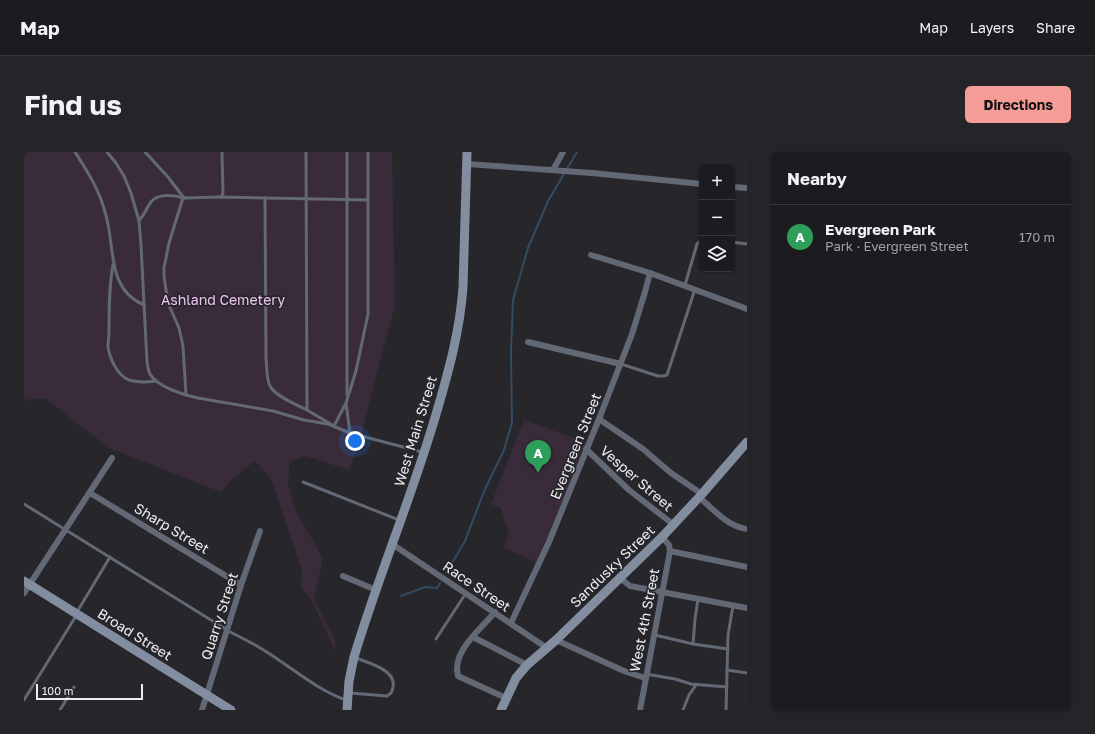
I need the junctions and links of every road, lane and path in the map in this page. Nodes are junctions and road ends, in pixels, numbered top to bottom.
1 (75, 152) edge
2 (107, 152) edge
3 (145, 152) edge
4 (222, 152) edge
5 (306, 152) edge
6 (347, 152) edge
7 (368, 152) edge
8 (467, 152) edge
9 (563, 152) edge
10 (467, 164) junction
11 (555, 171) junction
12 (699, 184) edge
13 (735, 187) edge
14 (747, 188) edge
15 (221, 197) junction
16 (184, 198) junction
17 (265, 198) junction
18 (306, 200) junction
19 (347, 200) junction
20 (368, 200) junction
21 (139, 220) junction
22 (699, 242) edge
23 (735, 242) edge
24 (747, 244) edge
25 (591, 255) dead end
26 (113, 263) junction
27 (650, 273) junction
28 (685, 285) junction
29 (695, 289) junction
30 (144, 306) junction
31 (747, 309) edge
32 (528, 342) dead end
33 (621, 364) junction
34 (157, 381) junction
35 (186, 395) junction
36 (347, 399) junction
37 (346, 404) junction
38 (307, 410) junction
39 (599, 419) junction
40 (334, 426) junction
41 (350, 433) junction
42 (747, 442) edge
43 (586, 449) junction
44 (425, 453) junction
45 (112, 458) dead end
46 (303, 482) dead end
47 (90, 492) junction
48 (701, 496) junction
49 (24, 504) edge
50 (401, 521) junction
51 (674, 525) junction
52 (66, 529) junction
53 (747, 529) edge
54 (260, 531) dead end
55 (662, 537) junction
56 (392, 544) junction
57 (670, 551) junction
58 (110, 557) junction
59 (747, 567) edge
60 (343, 576) dead end
61 (620, 578) junction
62 (27, 583) edge
63 (241, 585) junction
64 (376, 590) junction
65 (662, 592) junction
66 (24, 593) edge
67 (466, 593) junction
68 (698, 599) junction
69 (733, 606) junction
70 (747, 608) edge
71 (495, 612) junction
72 (77, 614) junction
73 (511, 623) junction
74 (227, 630) junction
75 (654, 634) junction
76 (473, 637) junction
77 (436, 639) dead end
78 (556, 640) junction
79 (693, 644) junction
80 (547, 648) junction
81 (728, 649) junction
82 (354, 658) junction
83 (527, 665) junction
84 (727, 670) junction
85 (747, 673) edge
86 (646, 676) junction
87 (696, 685) junction
88 (74, 687) dead end
89 (727, 687) junction
90 (207, 694) junction
91 (348, 696) junction
92 (506, 698) junction
93 (24, 700) edge
94 (60, 710) edge
95 (202, 710) edge
96 (231, 710) edge
97 (347, 710) edge
98 (501, 710) edge
99 (640, 710) edge
100 (683, 710) edge
101 (726, 710) edge

1 - 26 lane
2 - 21 lane
3 - 16 lane
4 - 15 lane
5 - 18 lane
6 - 19 lane
7 - 20 lane
8 - 10 street, West Main Street
9 - 11 street
10 - 11 street
10 - 44 street, West Main Street
11 - 12 street
13 - 14 street
15 - 16 lane
15 - 17 lane
16 - 21 lane
16 - 35 lane
17 - 18 lane
17 - 38 lane
18 - 19 lane
18 - 38 lane
19 - 20 lane
19 - 36 lane
20 - 36 lane
21 - 30 lane
22 - 28 lane
23 - 24 lane
25 - 27 street
26 - 30 lane
26 - 34 lane
27 - 28 street
27 - 33 street, Evergreen Street
28 - 29 street
29 - 31 street
29 - 33 lane
30 - 34 lane
32 - 33 street
33 - 39 street, Evergreen Street
34 - 35 lane
35 - 40 lane
36 - 37 lane
37 - 40 lane
37 - 41 lane
38 - 40 lane
39 - 43 street, Evergreen Street
39 - 48 street
40 - 41 lane
41 - 44 lane
42 - 48 street, Sandusky Street
43 - 51 street, Vesper Street
43 - 73 street, Evergreen Street
44 - 50 street, West Main Street
45 - 47 street
46 - 50 lane
47 - 52 street
47 - 63 street, Sharp Street
48 - 51 street, Sandusky Street
48 - 53 street
49 - 52 lane
50 - 56 street, West Main Street
51 - 55 street, Sandusky Street
52 - 58 lane
52 - 62 street
54 - 63 street, Quarry Street
55 - 57 street, West 4th Street
55 - 61 street, Sandusky Street
56 - 64 street, West Main Street
56 - 67 street, Race Street
57 - 59 street
57 - 65 street, West 4th Street
58 - 72 lane
58 - 74 lane
60 - 64 street
61 - 65 street
61 - 78 street, Sandusky Street
62 - 66 street
62 - 72 street, Broad Street
63 - 74 street, Quarry Street
64 - 82 street, West Main Street
65 - 68 street
65 - 75 street, West 4th Street
67 - 71 street, Race Street
67 - 77 lane
68 - 69 street
68 - 79 lane
69 - 70 street
69 - 81 lane
71 - 73 street, Race Street
71 - 76 street
72 - 90 street, Broad Street
72 - 93 lane
73 - 80 street, Race Street
74 - 90 street, Quarry Street
74 - 91 lane
75 - 79 lane
75 - 86 street, West 4th Street
76 - 83 street
76 - 92 street
78 - 80 street, Sandusky Street
78 - 86 street
79 - 81 lane
80 - 83 street, Sandusky Street
81 - 84 lane
82 - 91 street, West Main Street
82 - 91 lane
83 - 92 street, Sandusky Street
84 - 85 lane
84 - 89 lane
86 - 87 lane
86 - 99 street, West 4th Street
87 - 89 lane
87 - 100 lane
88 - 94 lane
89 - 101 lane
90 - 95 street, Quarry Street
90 - 96 street, Broad Street
91 - 97 street, West Main Street
92 - 98 street, Sandusky Street

